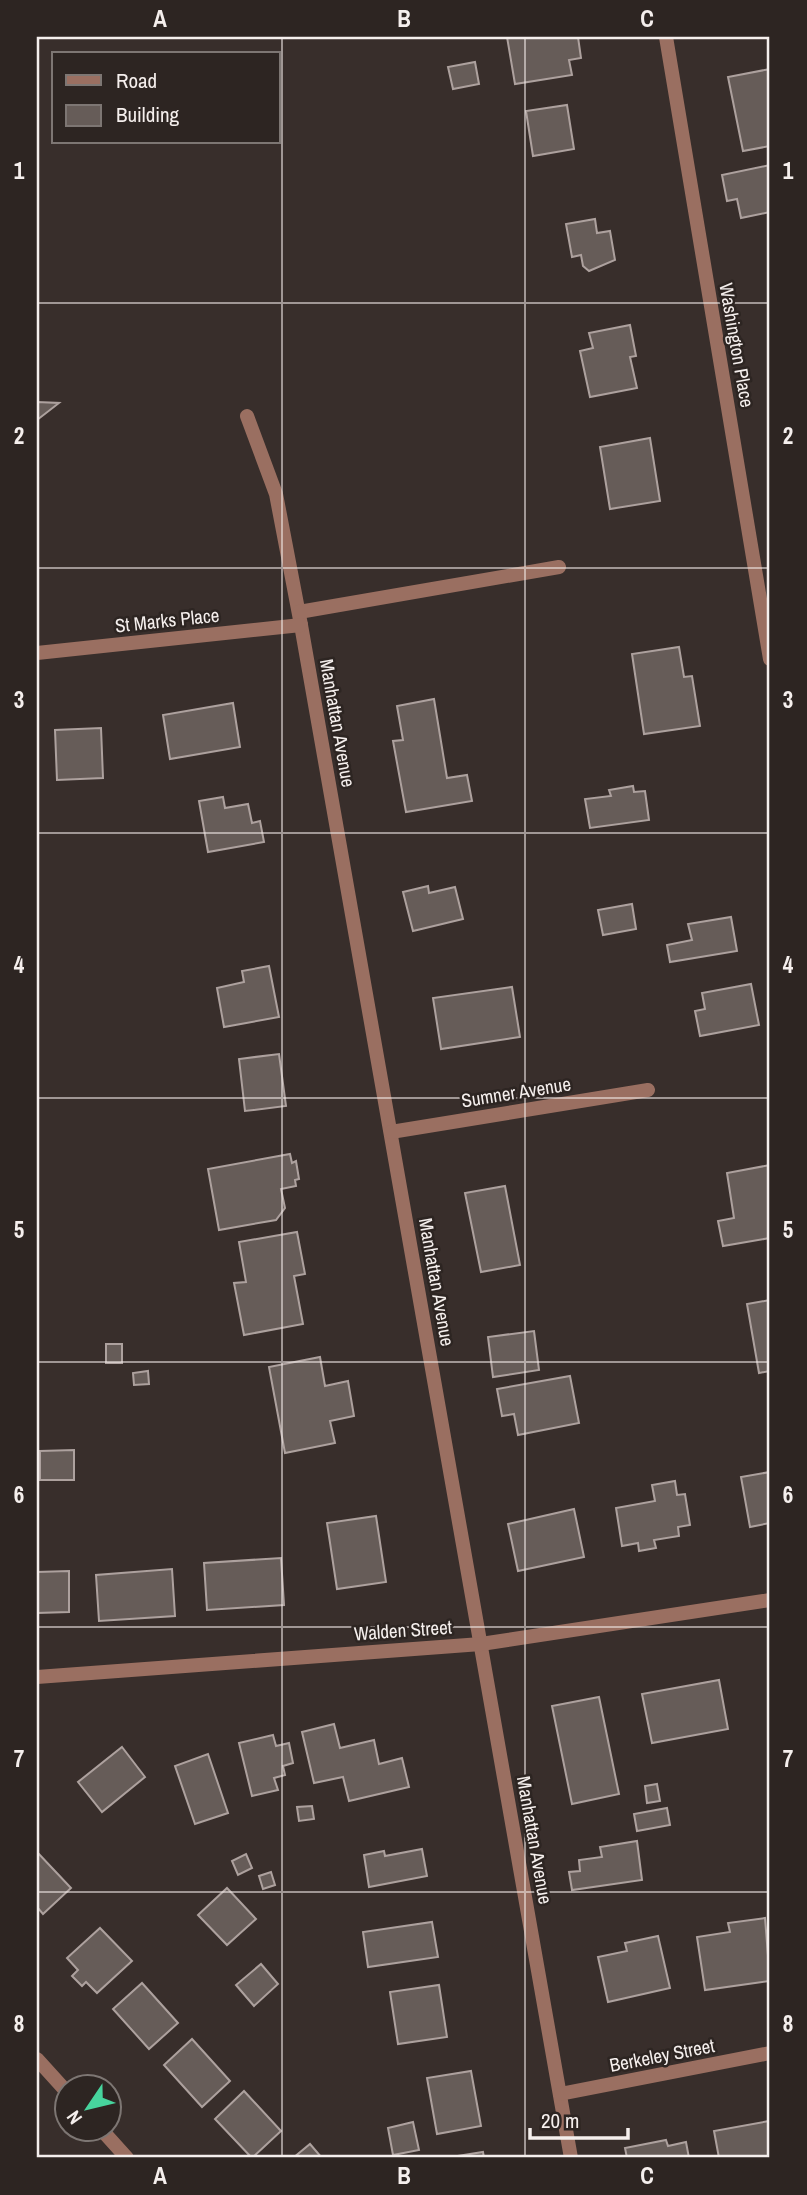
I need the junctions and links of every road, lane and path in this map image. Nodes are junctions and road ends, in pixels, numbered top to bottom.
1 (666, 37) edge
2 (247, 416) dead end
3 (559, 567) dead end
4 (300, 618) junction
5 (37, 653) edge
6 (770, 659) edge
7 (648, 1090) dead end
8 (391, 1132) junction
9 (770, 1600) edge
10 (481, 1644) junction
11 (37, 1677) edge
12 (770, 2053) edge
13 (37, 2059) edge
14 (52, 2076) edge
15 (560, 2094) junction
16 (112, 2142) edge
17 (127, 2158) edge
18 (572, 2158) edge

1 - 6 street, Washington Place
2 - 4 street, Manhattan Avenue
3 - 4 street, St Marks Place
4 - 5 street, St Marks Place
4 - 8 street, Manhattan Avenue
7 - 8 street, Sumner Avenue
8 - 10 street, Manhattan Avenue
9 - 10 street, Walden Street
10 - 11 street, Walden Street
10 - 15 street, Manhattan Avenue
12 - 15 street, Berkeley Street
13 - 14 street
15 - 18 street, Manhattan Avenue
16 - 17 street

